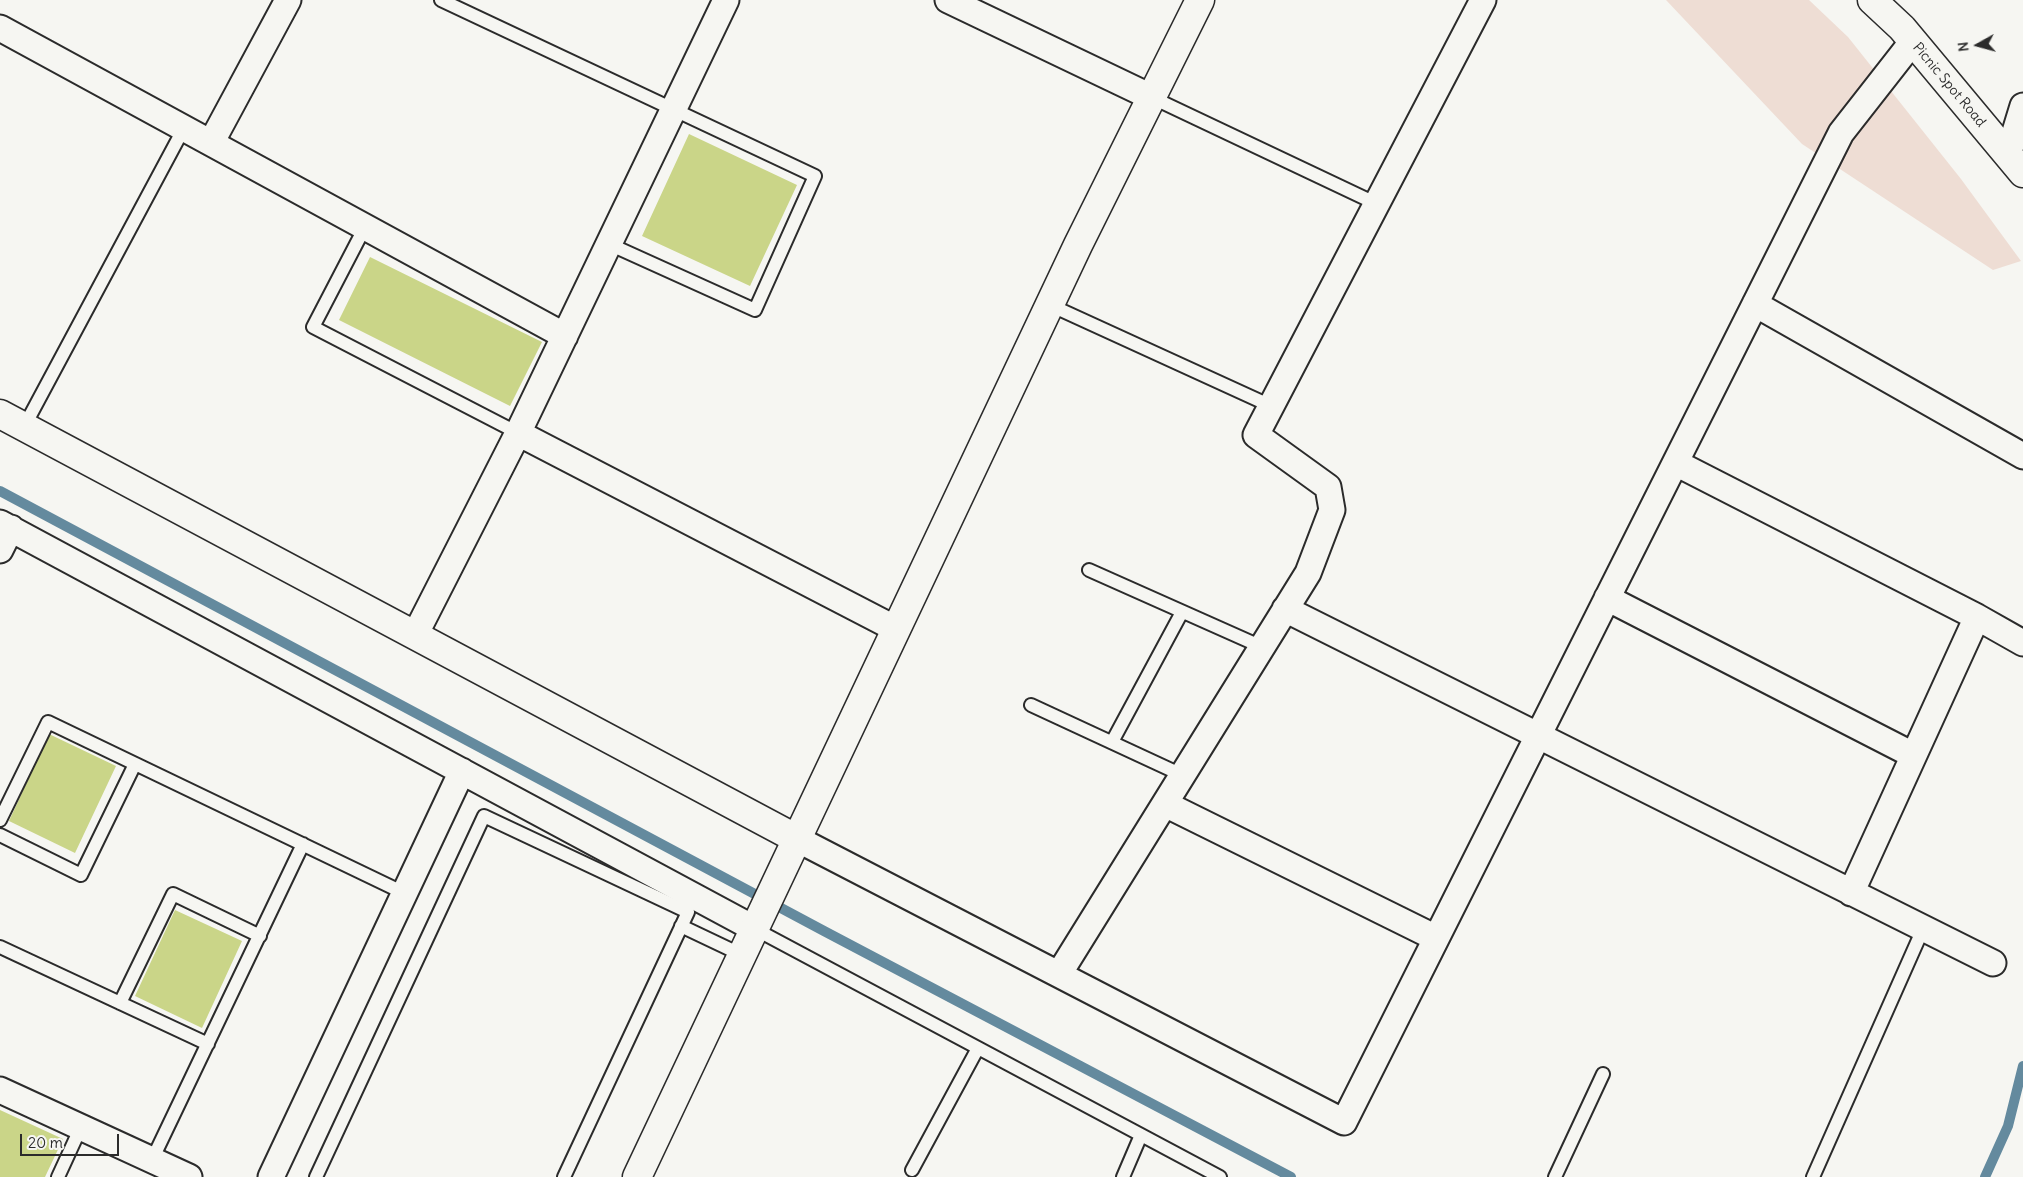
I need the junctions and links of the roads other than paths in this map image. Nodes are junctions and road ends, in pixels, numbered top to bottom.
1 (288, 0) edge
2 (441, 0) edge
3 (726, 0) edge
4 (948, 0) edge
5 (1200, 0) edge
6 (1483, 0) edge
7 (1872, 0) edge
8 (0, 28) edge
9 (1912, 40) junction
10 (1151, 97) junction
11 (2023, 106) edge
12 (673, 110) junction
13 (184, 128) junction
14 (211, 143) junction
15 (2016, 164) edge
16 (1377, 204) junction
17 (365, 226) junction
18 (609, 244) junction
19 (1755, 304) junction
20 (1050, 305) junction
21 (565, 336) junction
22 (1271, 406) junction
23 (0, 414) edge
24 (24, 427) junction
25 (518, 433) junction
26 (2023, 456) edge
27 (1676, 464) junction
28 (5, 526) edge
29 (0, 550) edge
30 (1089, 570) dead end
31 (1607, 598) junction
32 (1285, 608) junction
33 (1182, 612) junction
34 (1977, 617) junction
35 (896, 629) junction
36 (415, 635) junction
37 (2023, 643) edge
38 (1262, 647) junction
39 (1031, 704) dead end
40 (1538, 736) junction
41 (1112, 742) junction
42 (1913, 755) junction
43 (135, 764) junction
44 (462, 771) junction
45 (1182, 774) junction
46 (1164, 804) junction
47 (0, 820) edge
48 (0, 835) edge
49 (797, 839) junction
50 (303, 844) junction
51 (404, 893) junction
52 (1850, 893) junction
53 (758, 922) junction
54 (681, 926) junction
55 (1923, 929) junction
56 (260, 936) junction
57 (1436, 938) junction
58 (0, 947) edge
59 (742, 955) junction
60 (1993, 962) dead end
61 (1059, 974) junction
62 (120, 1002) junction
63 (208, 1044) junction
64 (978, 1048) junction
65 (1603, 1074) dead end
66 (0, 1090) edge
67 (81, 1127) junction
68 (1141, 1135) junction
69 (152, 1160) junction
70 (912, 1170) dead end
71 (58, 1177) edge
72 (190, 1177) edge
73 (271, 1177) edge
74 (316, 1177) edge
75 (564, 1177) edge
76 (637, 1177) edge
77 (1123, 1177) edge
78 (1220, 1177) edge
79 (1554, 1177) edge
80 (1813, 1177) edge

1 - 14 street
2 - 12 lane
3 - 12 street
4 - 10 street
5 - 10 street
6 - 16 street
7 - 9 street, Picnic Spot Road
8 - 13 street
9 - 15 street, Picnic Spot Road
9 - 19 street
10 - 16 lane
10 - 20 street
11 - 15 street
12 - 18 street
12 - 18 lane
13 - 14 street
13 - 24 lane
14 - 17 street
16 - 22 street
17 - 21 street
17 - 25 lane
18 - 21 street
19 - 26 street
19 - 27 street
20 - 22 lane
20 - 35 street
21 - 25 street
22 - 32 street
23 - 24 street
24 - 36 street
25 - 35 street
25 - 36 street
27 - 31 street
27 - 34 street
28 - 29 street
28 - 44 street
30 - 33 lane
31 - 40 street
31 - 42 street
32 - 38 street
32 - 40 street
33 - 38 lane
33 - 41 lane
34 - 37 street
34 - 42 street
35 - 49 street
36 - 49 street
38 - 45 street
39 - 41 lane
40 - 52 street
40 - 57 street
41 - 45 lane
42 - 52 street
43 - 47 lane
43 - 48 lane
43 - 50 lane
44 - 51 street
44 - 53 street
45 - 46 street
46 - 57 street
46 - 61 street
49 - 53 street
49 - 61 street
50 - 51 lane
50 - 56 lane
51 - 73 street
52 - 55 street
53 - 59 street
53 - 64 lane
54 - 59 lane
54 - 74 lane
54 - 75 lane
55 - 60 street
55 - 80 lane
56 - 62 lane
56 - 63 lane
57 - 61 street
58 - 62 lane
59 - 76 street
62 - 63 lane
63 - 69 lane
64 - 68 lane
64 - 70 lane
65 - 79 lane
66 - 67 street
67 - 69 street
67 - 71 lane
68 - 77 lane
68 - 78 lane
69 - 72 street

